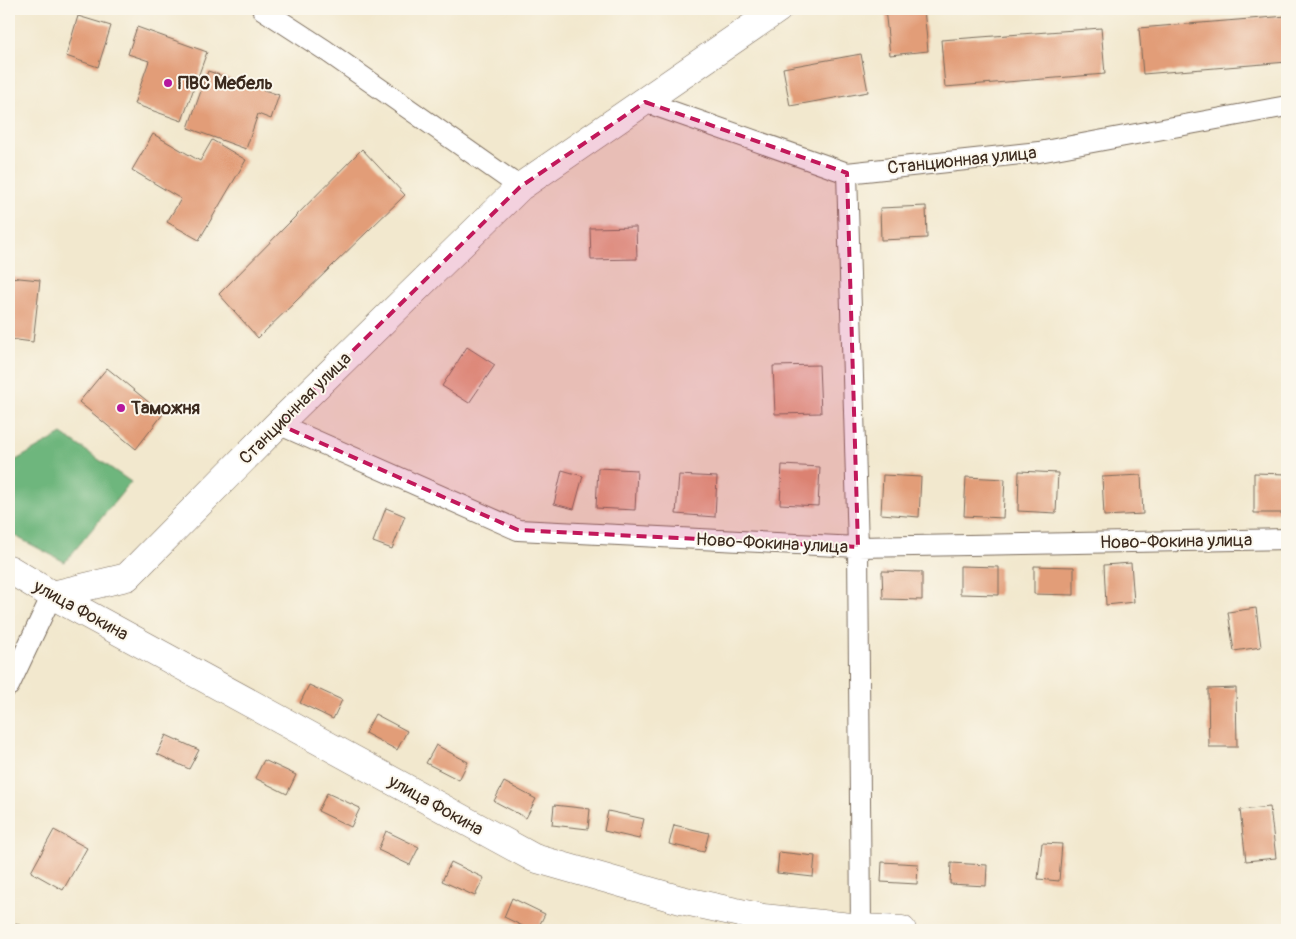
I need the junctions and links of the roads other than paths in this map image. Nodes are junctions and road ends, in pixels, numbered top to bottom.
1 (262, 9) edge
2 (778, 9) edge
3 (645, 102) junction
4 (1287, 106) edge
5 (847, 173) junction
6 (520, 187) junction
7 (278, 424) junction
8 (1287, 540) edge
9 (858, 547) junction
10 (9, 569) edge
11 (52, 595) junction
12 (9, 686) edge
13 (860, 928) junction
14 (902, 930) edge

1 - 6 street
2 - 3 main road, Станционная улица
3 - 5 street, Станционная улица
3 - 6 main road, Станционная улица
4 - 5 street, Станционная улица
5 - 9 street
6 - 7 main road, Станционная улица
7 - 9 street, Ново-Фокина улица
7 - 11 main road, Станционная улица
8 - 9 street, Ново-Фокина улица
9 - 13 street
10 - 11 main road, улица Фокина
11 - 12 street
11 - 13 main road, улица Фокина
13 - 14 main road, улица Фокина

